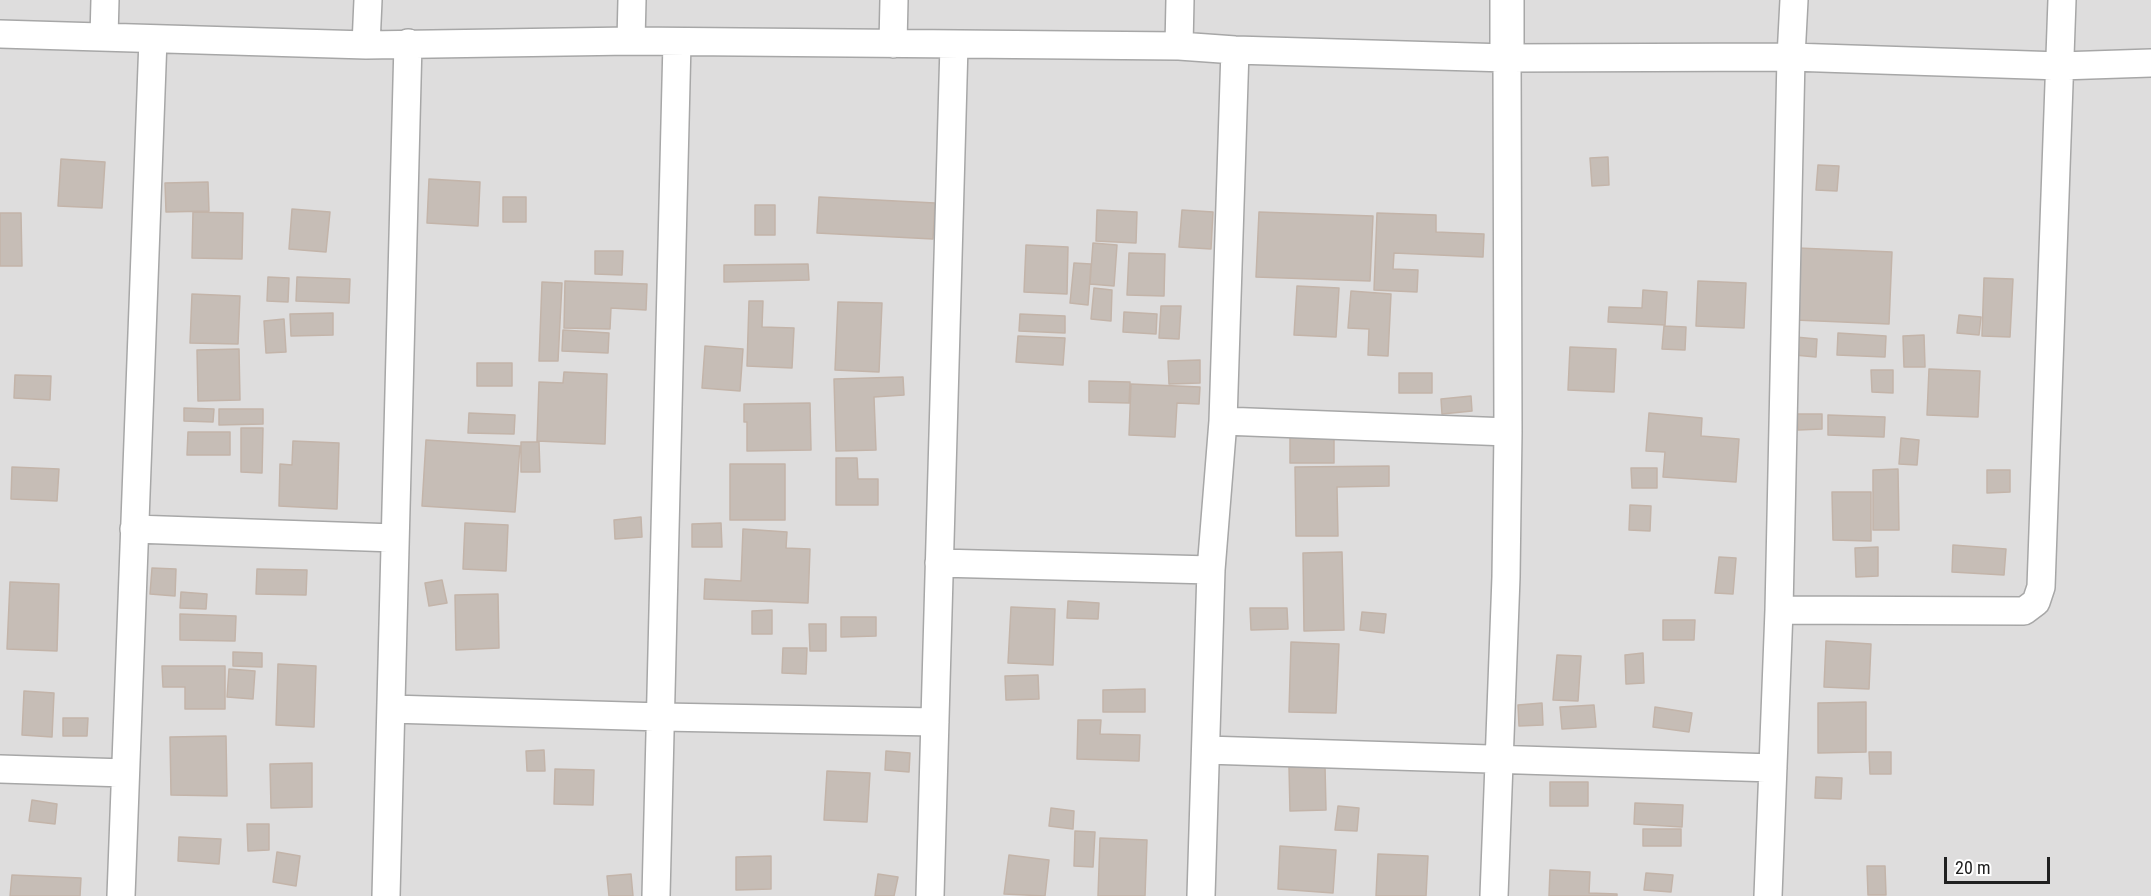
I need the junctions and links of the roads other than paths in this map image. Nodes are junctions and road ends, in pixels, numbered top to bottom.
1 (105, 0) edge
2 (368, 0) edge
3 (632, 0) edge
4 (894, 0) edge
5 (1180, 0) edge
6 (1507, 0) edge
7 (1794, 0) edge
8 (2062, 0) edge
9 (0, 34) edge
10 (104, 37) junction
11 (153, 39) junction
12 (631, 41) junction
13 (676, 42) junction
14 (408, 43) junction
15 (893, 44) junction
16 (366, 45) junction
17 (954, 45) junction
18 (1179, 46) junction
19 (1235, 50) junction
20 (1791, 57) junction
21 (1507, 58) junction
22 (2151, 63) edge
23 (2060, 66) junction
24 (1222, 421) junction
25 (1508, 432) junction
26 (134, 530) junction
27 (395, 538) junction
28 (939, 563) junction
29 (1211, 570) junction
30 (1779, 610) junction
31 (391, 709) junction
32 (662, 717) junction
33 (935, 722) junction
34 (1206, 750) junction
35 (1499, 760) junction
36 (1773, 768) junction
37 (0, 769) edge
38 (125, 773) junction
39 (121, 896) edge
40 (386, 896) edge
41 (656, 896) edge
42 (930, 896) edge
43 (1201, 896) edge
44 (1494, 896) edge
45 (1768, 896) edge

1 - 10 street
2 - 16 street
3 - 12 street
4 - 15 street
5 - 18 street
6 - 21 street
7 - 20 street
8 - 23 street
9 - 10 street
10 - 11 street
11 - 16 street
11 - 26 street
12 - 13 street
12 - 14 street
13 - 15 street
13 - 32 street
14 - 16 street
14 - 27 street
15 - 17 street
17 - 18 street
17 - 28 street
18 - 19 street
19 - 21 street
19 - 24 street
20 - 21 street
20 - 23 street
20 - 30 street
21 - 25 street
22 - 23 street
23 - 30 street
24 - 25 street
24 - 29 street
25 - 35 street
26 - 27 street
26 - 38 street
27 - 31 street
28 - 29 street
28 - 33 street
29 - 34 street
30 - 36 street
31 - 32 street
31 - 40 street
32 - 33 street
32 - 41 street
33 - 42 street
34 - 35 street
34 - 43 street
35 - 36 street
35 - 44 street
36 - 45 street
37 - 38 street
38 - 39 street

